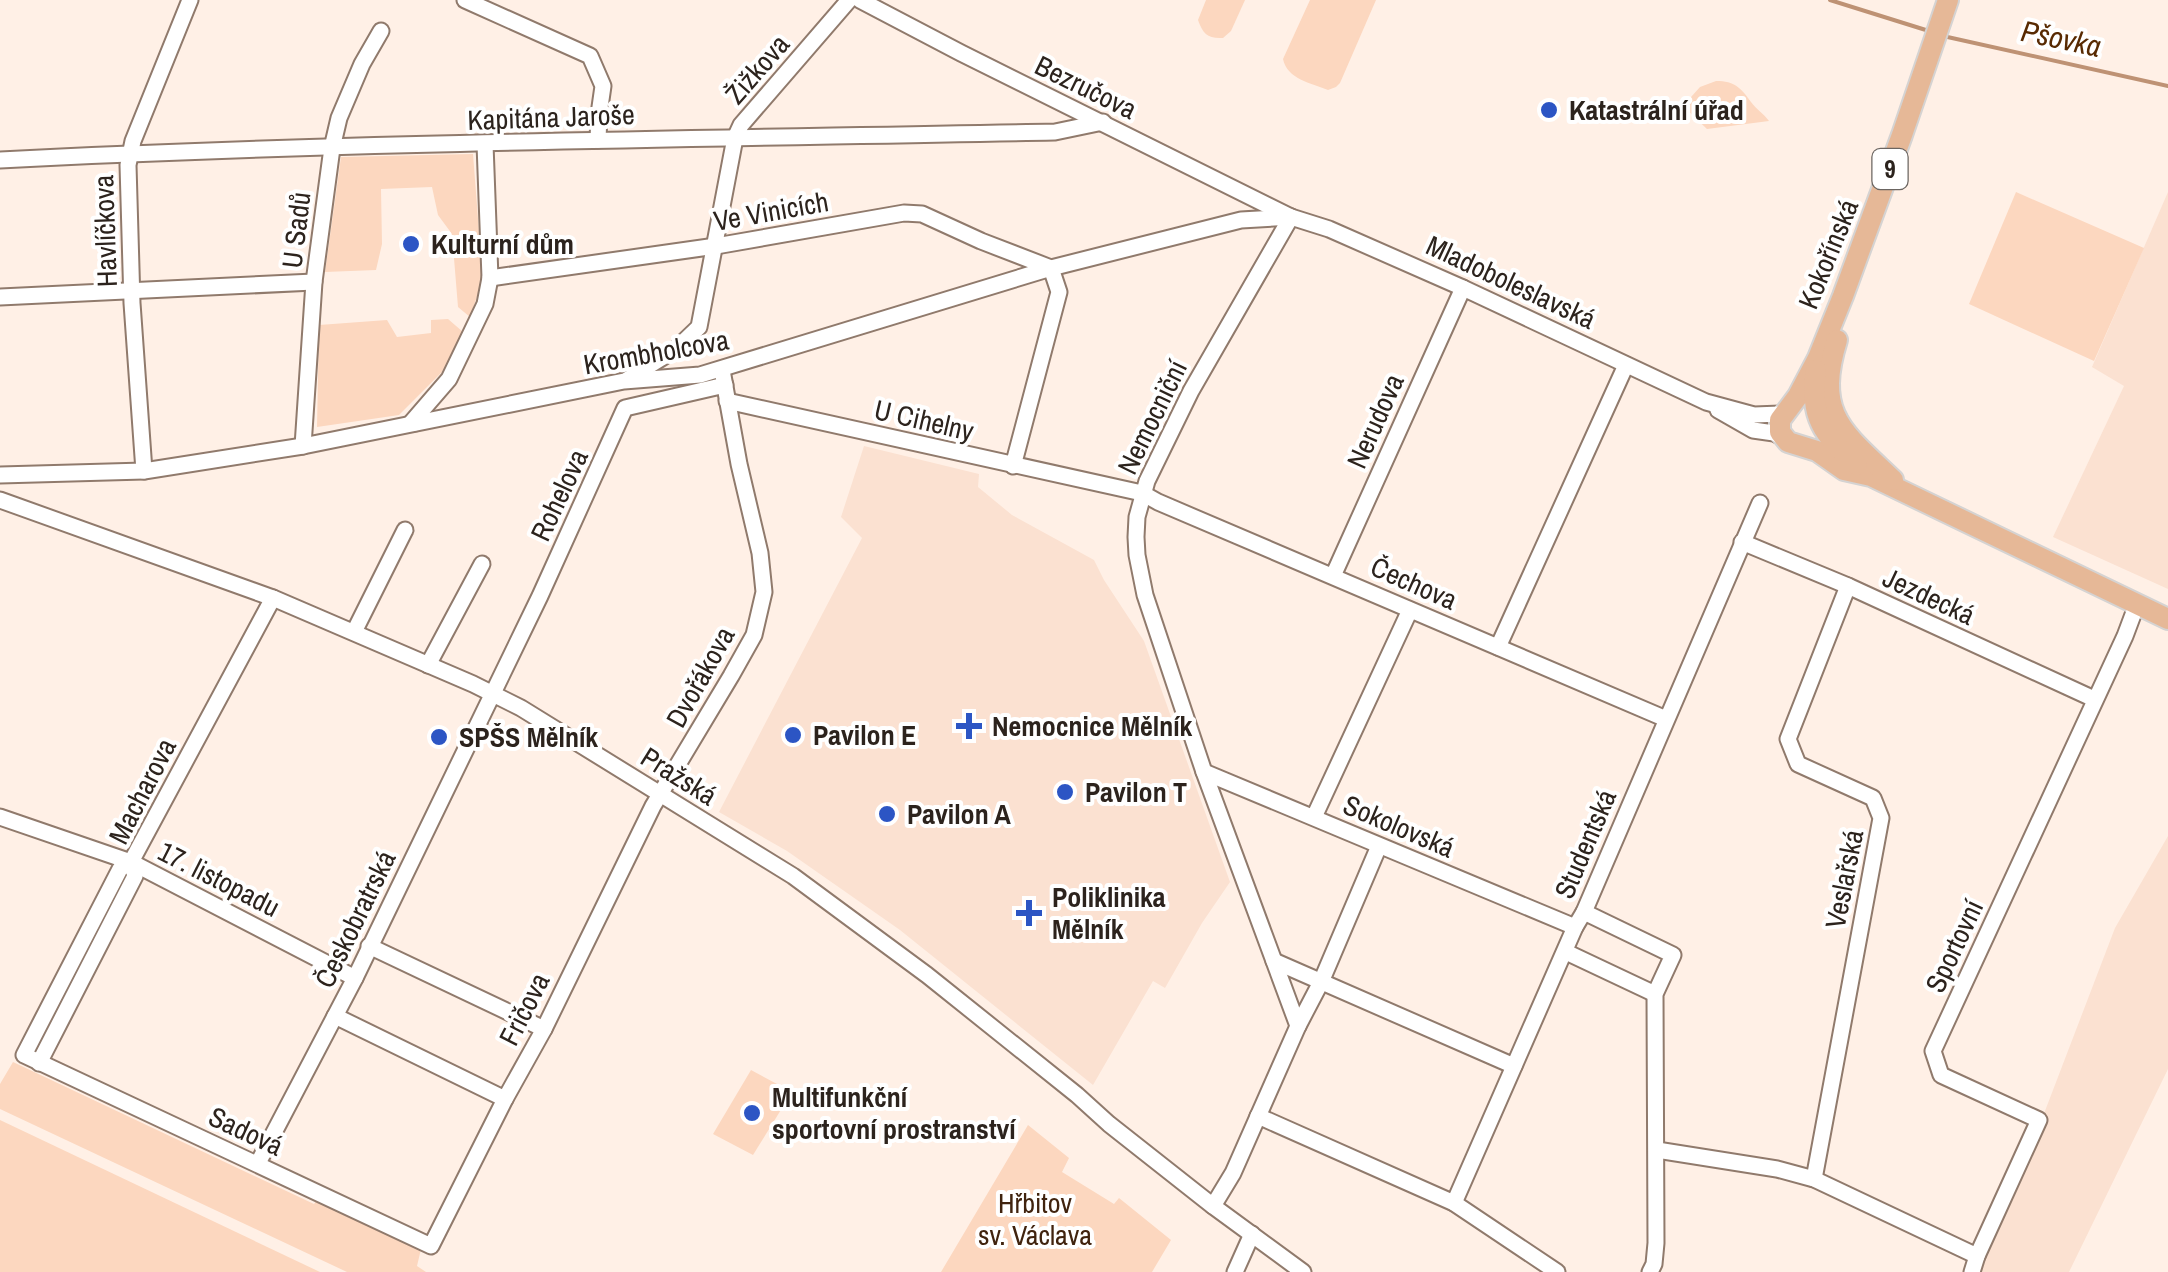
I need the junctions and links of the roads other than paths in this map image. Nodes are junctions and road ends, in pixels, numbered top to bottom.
1 (190, 0) edge
2 (465, 0) edge
3 (849, 0) edge
4 (860, 0) edge
5 (1946, 7) edge
6 (380, 31) dead end
7 (1103, 122) junction
8 (734, 138) junction
9 (598, 140) junction
10 (485, 144) junction
11 (332, 148) junction
12 (130, 153) junction
13 (0, 160) edge
14 (1291, 216) junction
15 (716, 246) junction
16 (1051, 268) junction
17 (490, 278) junction
18 (314, 282) junction
19 (1463, 288) junction
20 (132, 290) junction
21 (1844, 296) junction
22 (0, 297) edge
23 (1818, 358) junction
24 (1626, 364) junction
25 (624, 382) junction
26 (724, 386) junction
27 (1706, 402) junction
28 (1784, 411) junction
29 (1818, 418) junction
30 (415, 423) junction
31 (1792, 442) junction
32 (303, 446) junction
33 (1012, 466) junction
34 (144, 471) junction
35 (8, 475) edge
36 (1871, 476) junction
37 (1142, 493) junction
38 (1909, 496) junction
39 (6, 503) edge
40 (1760, 503) dead end
41 (405, 530) dead end
42 (1742, 542) junction
43 (482, 564) dead end
44 (1333, 576) junction
45 (1848, 586) junction
46 (273, 598) junction
47 (2137, 604) junction
48 (1410, 610) junction
49 (2168, 619) edge
50 (354, 632) junction
51 (1498, 647) junction
52 (428, 666) junction
53 (493, 694) junction
54 (2094, 699) junction
55 (1666, 719) junction
56 (1204, 772) junction
57 (660, 794) junction
58 (0, 817) edge
59 (1314, 818) junction
60 (1379, 846) junction
61 (131, 862) junction
62 (1584, 912) junction
63 (1574, 927) junction
64 (369, 946) junction
65 (1566, 952) junction
66 (1274, 961) junction
67 (354, 978) junction
68 (1322, 982) junction
69 (1655, 994) junction
70 (335, 1016) junction
71 (1298, 1026) junction
72 (544, 1028) junction
73 (31, 1059) joint
74 (1514, 1066) junction
75 (504, 1098) junction
76 (1258, 1116) junction
77 (1657, 1150) junction
78 (258, 1163) junction
79 (1814, 1179) junction
80 (1454, 1203) junction
81 (1214, 1206) junction
82 (1252, 1234) junction
83 (431, 1246) joint
84 (1975, 1264) edge
85 (1235, 1272) edge
86 (1303, 1272) edge
87 (1557, 1272) edge
88 (1650, 1272) edge

1 - 12 street, Havlíčkova
2 - 9 street
3 - 8 street, Žižkova
4 - 7 street, Bezručova
5 - 21 main road, Kokořínská / 9
6 - 11 street, U Sadů
7 - 8 street, Kapitána Jaroše
7 - 14 street, Bezručova
8 - 9 street, Kapitána Jaroše
8 - 15 street, Žižkova
9 - 10 street, Kapitána Jaroše
10 - 11 street, Kapitána Jaroše
10 - 17 street
11 - 12 street, Kapitána Jaroše
11 - 18 street, U Sadů
12 - 13 street, Kapitána Jaroše
12 - 20 street, Havlíčkova
14 - 16 street, Krombholcova
14 - 19 street, Mladoboleslavská
14 - 37 street, Nemocniční
15 - 16 street, Ve Vinicích
15 - 17 street, Ve Vinicích
15 - 25 street, Žižkova
16 - 26 street, Krombholcova
16 - 33 street
17 - 30 street
18 - 20 street
18 - 32 street, U Sadů
19 - 24 street, Mladoboleslavská
19 - 44 street, Nerudova
20 - 22 street
20 - 34 street, Havlíčkova
21 - 23 main road, Kokořínská / 9
21 - 38 main road, 9
23 - 28 main road, Kokořínská / 9
23 - 29 main road, Kokořínská / 9
24 - 27 street, Mladoboleslavská
24 - 51 street
25 - 26 street, Krombholcova
25 - 30 street, Krombholcova
26 - 33 street, U Cihelny
26 - 53 street, Rohelova
26 - 57 street, Dvořákova
27 - 28 street, Mladoboleslavská
27 - 31 street, Mladoboleslavská
28 - 29 main road, Mladoboleslavská
28 - 31 main road
29 - 31 main road
29 - 36 main road, Mladoboleslavská
30 - 32 street, Krombholcova
31 - 36 main road, Mladoboleslavská
32 - 34 street, Krombholcova
33 - 37 street, U Cihelny
34 - 35 street, Krombholcova
35 - 39 street, Krombholcova
36 - 38 main road, Mladoboleslavská / 9
37 - 44 street, Čechova
37 - 56 street, Nemocniční
38 - 47 main road, Mladoboleslavská / 9
39 - 46 street, Pražská
40 - 42 street, Studentská
41 - 50 street
42 - 45 street, Jezdecká
42 - 55 street, Studentská
43 - 52 street
44 - 48 street, Čechova
45 - 54 street, Jezdecká
45 - 79 street, Veslařská
46 - 50 street, Pražská
46 - 61 street, Macharova
47 - 49 main road, Mladoboleslavská / 9
47 - 54 street, Sportovní
48 - 51 street, Čechova
48 - 59 street
50 - 52 street, Pražská
51 - 55 street, Čechova
52 - 53 street, Pražská
53 - 57 street, Pražská
53 - 64 street, Českobratrská
54 - 84 street, Sportovní
55 - 62 street, Studentská
56 - 59 street, Sokolovská
56 - 66 street, Nemocniční
57 - 72 street, Fričova
57 - 81 street, Pražská
58 - 61 street, 17. listopadu
59 - 60 street, Sokolovská
60 - 63 street, Sokolovská
60 - 68 street
61 - 67 street, 17. listopadu
61 - 73 street, Macharova
62 - 63 street, Studentská
62 - 69 street
63 - 65 street, Studentská
64 - 67 street, Českobratrská
64 - 72 street
65 - 69 street
65 - 74 street, Studentská
66 - 68 street
66 - 71 street, Nemocniční
67 - 70 street, Českobratrská
68 - 71 street
68 - 74 street
69 - 77 street
70 - 75 street
70 - 78 street, Českobratrská
71 - 76 street
72 - 75 street, Fričova
73 - 78 street, Sadová
74 - 80 street, Studentská
75 - 83 street, Fričova
76 - 80 street
76 - 81 street
77 - 79 street, Sportovní
77 - 88 street
78 - 83 street, Sadová
79 - 84 street, Sportovní
80 - 87 street
81 - 82 street, Pražská
82 - 85 street
82 - 86 street, Pražská

